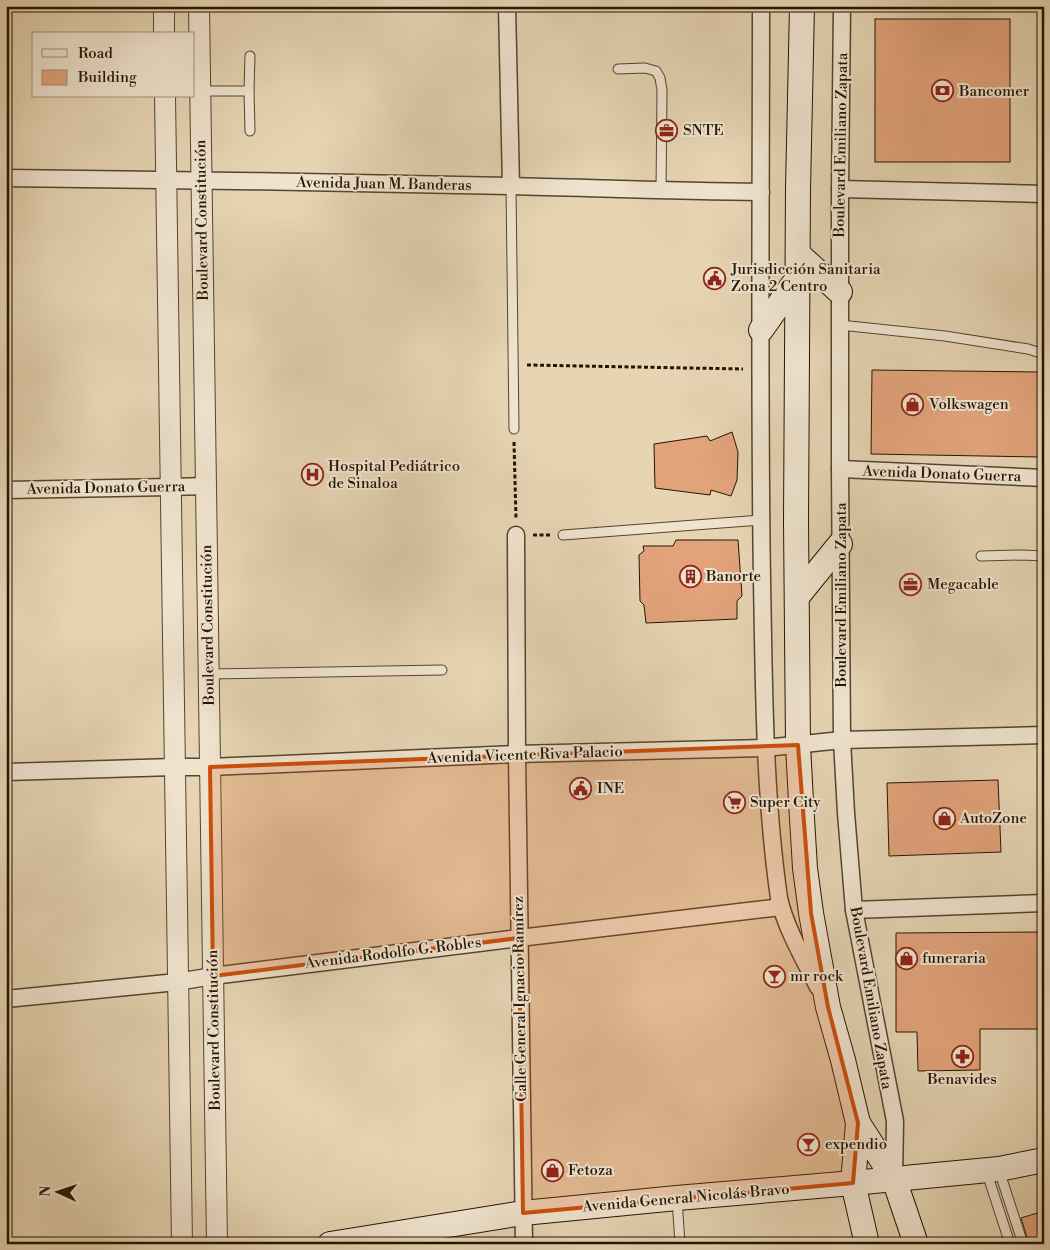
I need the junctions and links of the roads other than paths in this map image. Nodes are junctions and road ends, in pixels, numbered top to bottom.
1 (164, 6) edge
2 (199, 6) edge
3 (507, 6) edge
4 (762, 6) edge
5 (802, 6) edge
6 (842, 6) edge
7 (164, 32) edge
8 (250, 56) dead end
9 (618, 69) dead end
10 (200, 91) junction
11 (249, 91) junction
12 (165, 98) edge
13 (250, 132) dead end
14 (6, 178) edge
15 (166, 180) junction
16 (202, 181) junction
17 (511, 186) junction
18 (840, 189) junction
19 (661, 191) junction
20 (761, 192) junction
21 (1044, 194) edge
22 (798, 254) junction
23 (798, 279) junction
24 (840, 292) junction
25 (840, 325) junction
26 (761, 330) junction
27 (1044, 354) edge
28 (514, 429) road end
29 (840, 469) junction
30 (1044, 478) edge
31 (206, 486) junction
32 (170, 487) junction
33 (6, 490) edge
34 (761, 520) junction
35 (516, 535) road end
36 (563, 535) road end
37 (840, 544) junction
38 (981, 556) dead end
39 (1044, 556) edge
40 (797, 597) junction
41 (442, 670) dead end
42 (209, 674) junction
43 (1044, 735) edge
44 (842, 740) junction
45 (798, 745) junction
46 (765, 748) junction
47 (517, 754) junction
48 (174, 766) junction
49 (210, 767) junction
50 (6, 772) edge
51 (1044, 903) edge
52 (781, 907) junction
53 (854, 910) junction
54 (519, 938) junction
55 (214, 976) junction
56 (177, 982) junction
57 (6, 999) edge
58 (828, 1007) junction
59 (858, 1123) junction
60 (1044, 1160) edge
61 (992, 1169) junction
62 (894, 1179) junction
63 (853, 1183) junction
64 (677, 1198) junction
65 (523, 1213) junction
66 (182, 1244) edge
67 (218, 1244) edge
68 (330, 1244) edge
69 (524, 1244) edge
70 (680, 1244) edge
71 (867, 1244) edge
72 (916, 1244) edge
73 (1010, 1244) edge
74 (1023, 1244) edge

1 - 7 street
2 - 10 street, Boulevard Constitución
3 - 17 street
4 - 20 street, Boulevard Emiliano Zapata
5 - 22 main road, Boulevard Emiliano Zapata
6 - 18 street, Boulevard Emiliano Zapata
8 - 11 lane
9 - 19 lane
10 - 11 lane
10 - 16 street, Boulevard Constitución
11 - 13 lane
12 - 15 street
14 - 15 street, Avenida Juan M. Banderas
15 - 16 street, Avenida Juan M. Banderas
15 - 32 street
16 - 17 street, Avenida Juan M. Banderas
16 - 31 street, Boulevard Constitución
17 - 19 street, Avenida Juan M. Banderas
17 - 28 lane
18 - 21 street
18 - 24 street, Boulevard Emiliano Zapata
19 - 20 street, Avenida Juan M. Banderas
20 - 26 street, Boulevard Emiliano Zapata
22 - 23 main road, Boulevard Emiliano Zapata
22 - 24 main road
23 - 26 main road
23 - 40 main road, Boulevard Emiliano Zapata
24 - 25 street, Boulevard Emiliano Zapata
25 - 27 lane
25 - 29 street, Boulevard Emiliano Zapata
26 - 34 street, Boulevard Emiliano Zapata
29 - 30 street, Avenida Donato Guerra
29 - 37 street, Boulevard Emiliano Zapata
31 - 32 street, Avenida Donato Guerra
31 - 42 street, Boulevard Constitución
32 - 33 street, Avenida Donato Guerra
32 - 48 street
34 - 36 lane
34 - 46 street, Boulevard Emiliano Zapata
35 - 47 street, Calle General Ignacio Ramírez
37 - 40 main road
37 - 44 street, Boulevard Emiliano Zapata
38 - 39 lane
40 - 45 main road, Boulevard Emiliano Zapata
41 - 42 lane
42 - 49 street, Boulevard Constitución
43 - 44 street, Avenida Vicente Riva Palacio
44 - 45 street, Avenida Vicente Riva Palacio
44 - 53 street, Boulevard Emiliano Zapata
45 - 46 street, Avenida Vicente Riva Palacio
45 - 58 main road, Boulevard Emiliano Zapata
46 - 47 street, Avenida Vicente Riva Palacio
46 - 52 street, Boulevard Emiliano Zapata
47 - 49 street, Avenida Vicente Riva Palacio
47 - 54 street, Calle General Ignacio Ramírez
48 - 49 street, Avenida Vicente Riva Palacio
48 - 50 street, Avenida Vicente Riva Palacio
48 - 56 street
49 - 55 street, Boulevard Constitución
51 - 53 street
52 - 54 street, Avenida Rodolfo G. Robles
52 - 58 street, Boulevard Emiliano Zapata
53 - 62 street, Boulevard Emiliano Zapata
54 - 55 street, Avenida Rodolfo G. Robles
54 - 65 street, Calle General Ignacio Ramírez
55 - 56 street, Avenida Rodolfo G. Robles
55 - 67 street, Boulevard Constitución
56 - 57 street, Avenida Rodolfo G. Robles
56 - 66 street
58 - 59 main road, Boulevard Emiliano Zapata
59 - 62 main road, Boulevard Emiliano Zapata
59 - 63 main road, Boulevard Emiliano Zapata
60 - 61 main road, Avenida General Nicolás Bravo
61 - 62 main road, Avenida General Nicolás Bravo
61 - 73 lane
61 - 74 lane
62 - 63 main road, Avenida General Nicolás Bravo
62 - 72 main road, Boulevard Emiliano Zapata
63 - 64 main road, Avenida General Nicolás Bravo
63 - 71 main road, Boulevard Emiliano Zapata
64 - 65 main road, Avenida General Nicolás Bravo
64 - 70 lane
65 - 68 main road, Avenida General Nicolás Bravo
65 - 69 street, Calle General Ignacio Ramírez

